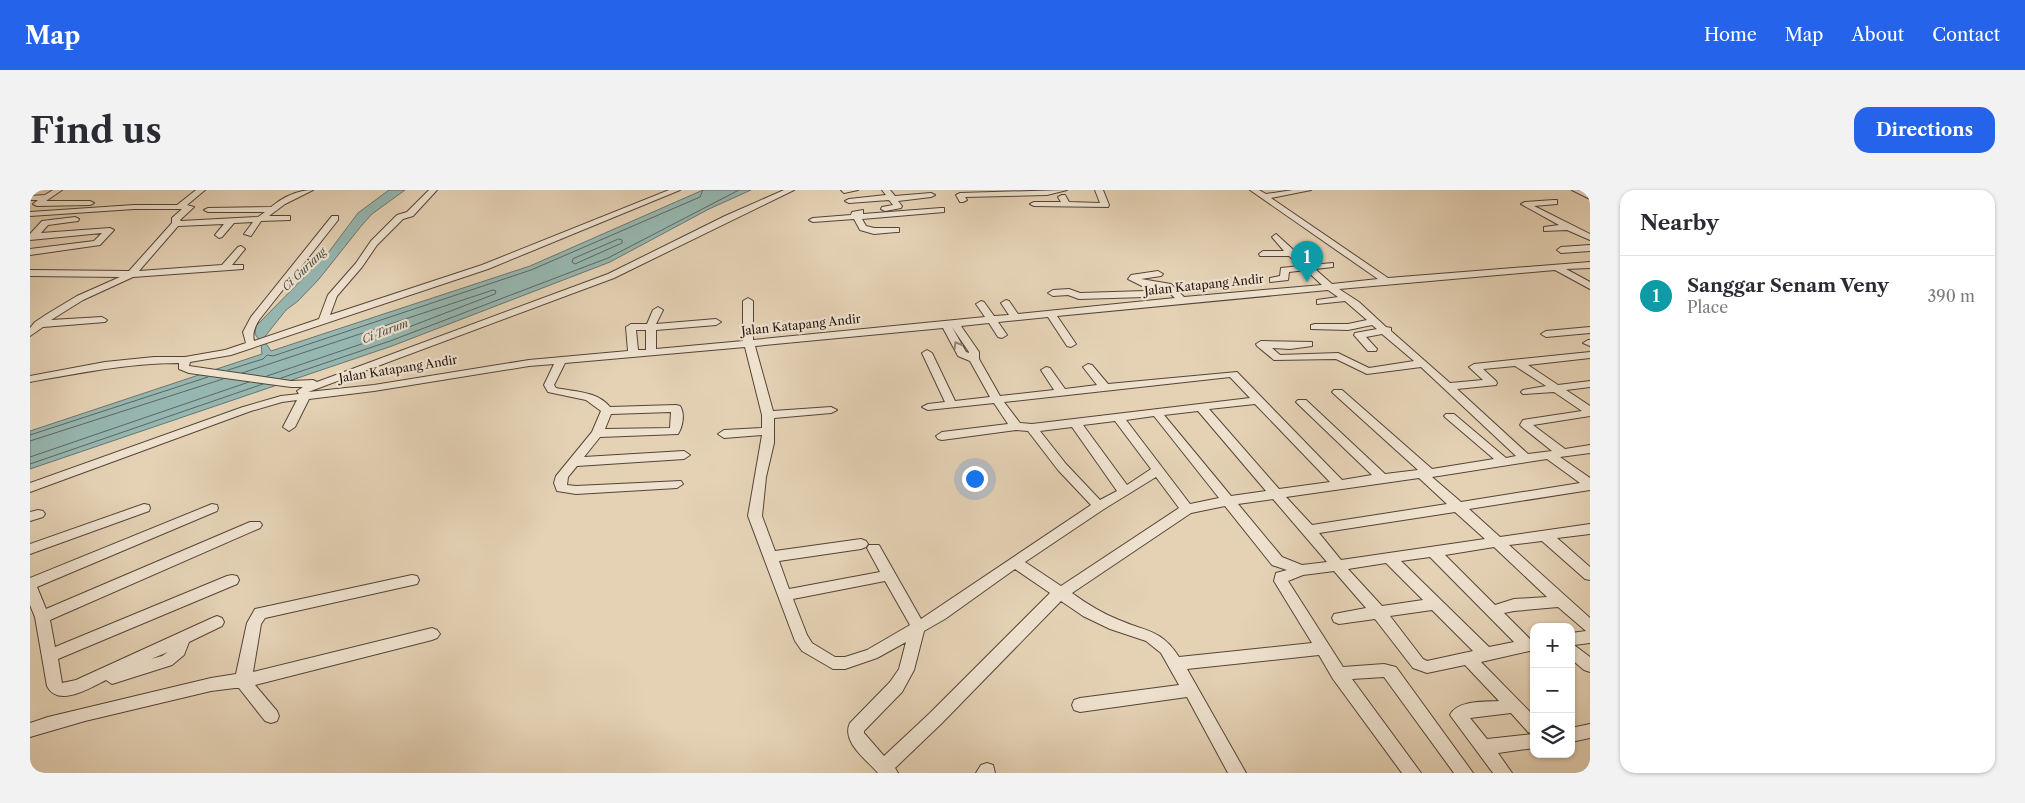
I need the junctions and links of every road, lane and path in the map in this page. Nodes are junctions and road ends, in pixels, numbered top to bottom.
1 (58, 190) edge
2 (201, 190) edge
3 (309, 190) edge
4 (433, 190) edge
5 (676, 190) edge
6 (790, 190) edge
7 (854, 190) edge
8 (1061, 190) edge
9 (1099, 190) edge
10 (1254, 190) edge
11 (1302, 190) edge
12 (1307, 190) edge
13 (1576, 190) edge
14 (844, 191) edge
15 (1003, 192) edge
16 (931, 193) edge
17 (890, 195) edge
18 (961, 195) edge
19 (47, 197) junction
20 (1264, 197) junction
21 (1590, 197) edge
22 (30, 198) edge
23 (849, 201) dead end
24 (1039, 202) dead end
25 (1554, 202) dead end
26 (233, 204) dead end
27 (1066, 204) junction
28 (180, 206) junction
29 (273, 209) junction
30 (208, 210) dead end
31 (225, 210) junction
32 (86, 214) junction
33 (30, 215) edge
34 (1546, 215) junction
35 (856, 216) junction
36 (1528, 217) dead end
37 (287, 218) dead end
38 (334, 218) dead end
39 (260, 219) junction
40 (232, 220) junction
41 (813, 220) dead end
42 (45, 223) junction
43 (176, 224) junction
44 (1568, 227) junction
45 (1546, 228) dead end
46 (896, 230) dead end
47 (188, 231) dead end
48 (168, 232) junction
49 (248, 234) dead end
50 (220, 235) dead end
51 (1276, 237) dead end
52 (1590, 237) edge
53 (31, 238) edge
54 (1590, 248) edge
55 (241, 249) dead end
56 (1562, 250) dead end
57 (30, 252) edge
58 (1291, 253) junction
59 (1263, 254) dead end
60 (60, 264) dead end
61 (1330, 265) dead end
62 (1590, 265) edge
63 (96, 266) dead end
64 (240, 267) dead end
65 (1308, 267) junction
66 (1557, 267) junction
67 (225, 268) junction
68 (30, 272) edge
69 (48, 272) junction
70 (86, 273) junction
71 (131, 274) junction
72 (1158, 274) dead end
73 (1272, 280) dead end
74 (1386, 281) junction
75 (1329, 286) junction
76 (1590, 286) edge
77 (1053, 293) dead end
78 (1146, 294) dead end
79 (1083, 296) junction
80 (1348, 298) junction
81 (1182, 300) junction
82 (748, 301) dead end
83 (1320, 302) dead end
84 (1006, 303) dead end
85 (981, 304) dead end
86 (658, 310) dead end
87 (1095, 310) junction
88 (1052, 314) junction
89 (634, 315) dead end
90 (1015, 317) junction
91 (990, 319) junction
92 (102, 320) dead end
93 (323, 321) junction
94 (1375, 321) junction
95 (716, 322) dead end
96 (38, 324) junction
97 (951, 324) junction
98 (631, 327) junction
99 (1315, 327) dead end
100 (651, 328) junction
101 (1387, 330) junction
102 (1590, 330) edge
103 (30, 333) edge
104 (1546, 334) dead end
105 (1002, 335) dead end
106 (258, 342) junction
107 (749, 344) junction
108 (1071, 344) dead end
109 (1308, 344) dead end
110 (1372, 349) dead end
111 (652, 353) junction
112 (927, 353) dead end
113 (633, 355) junction
114 (1590, 355) edge
115 (185, 360) junction
116 (558, 362) junction
117 (1423, 363) junction
118 (1518, 363) junction
119 (1088, 366) dead end
120 (1046, 370) dead end
121 (377, 376) junction
122 (30, 379) edge
123 (324, 383) junction
124 (1590, 384) edge
125 (1447, 386) junction
126 (1105, 388) junction
127 (1556, 388) junction
128 (305, 390) junction
129 (288, 392) junction
130 (1338, 392) dead end
131 (1528, 392) dead end
132 (1062, 393) junction
133 (997, 400) junction
134 (1258, 400) junction
135 (1302, 402) dead end
136 (952, 405) junction
137 (1200, 406) junction
138 (928, 407) dead end
139 (831, 410) dead end
140 (607, 411) junction
141 (1156, 412) junction
142 (1590, 412) edge
143 (768, 415) junction
144 (1117, 416) junction
145 (1450, 416) dead end
146 (1075, 422) junction
147 (1016, 426) junction
148 (289, 427) dead end
149 (1032, 428) junction
150 (768, 432) junction
151 (597, 433) junction
152 (724, 434) dead end
153 (942, 436) dead end
154 (1590, 449) edge
155 (1556, 455) junction
156 (684, 456) dead end
157 (1525, 458) junction
158 (1503, 461) junction
159 (573, 462) junction
160 (1157, 471) junction
161 (1426, 474) junction
162 (1382, 478) junction
163 (677, 484) dead end
164 (1340, 485) junction
165 (1590, 485) edge
166 (30, 488) edge
167 (1125, 492) junction
168 (1276, 494) junction
169 (1228, 501) junction
170 (1099, 506) junction
171 (144, 508) dead end
172 (212, 508) dead end
173 (1460, 508) junction
174 (1187, 510) junction
175 (255, 525) dead end
176 (1590, 529) edge
177 (1309, 530) junction
178 (1544, 535) junction
179 (1498, 543) junction
180 (30, 549) edge
181 (1433, 551) junction
182 (770, 557) junction
183 (1388, 557) junction
184 (1014, 562) junction
185 (1338, 566) junction
186 (1303, 570) junction
187 (890, 575) junction
188 (1590, 575) edge
189 (232, 580) dead end
190 (412, 580) dead end
191 (30, 589) edge
192 (786, 594) junction
193 (1060, 594) junction
194 (1562, 601) junction
195 (1436, 604) junction
196 (1492, 611) junction
197 (1378, 612) junction
198 (42, 617) junction
199 (1339, 618) dead end
200 (217, 622) dead end
201 (918, 627) junction
202 (1590, 627) edge
203 (432, 634) dead end
204 (1590, 637) edge
205 (1575, 639) edge
206 (1530, 645) edge
207 (1324, 648) junction
208 (1575, 653) edge
209 (1488, 655) junction
210 (50, 656) junction
211 (1469, 659) junction
212 (1176, 664) junction
213 (1590, 666) edge
214 (1339, 674) junction
215 (243, 681) junction
216 (1191, 690) junction
217 (1080, 704) dead end
218 (1515, 706) junction
219 (271, 716) dead end
220 (1530, 723) edge
221 (30, 730) edge
222 (1530, 741) edge
223 (1485, 747) junction
224 (887, 770) edge
225 (1238, 773) edge
226 (1412, 773) edge
227 (1464, 773) edge
228 (1503, 773) edge

1 - 19 street
2 - 28 street
3 - 29 street
4 - 93 street
5 - 93 street
6 - 121 street
7 - 14 street
8 - 15 street
8 - 27 street
9 - 27 street
10 - 20 street
11 - 12 street
11 - 20 street
13 - 21 street
15 - 18 street
16 - 17 street
16 - 35 street
17 - 23 street
17 - 35 street
19 - 22 street
19 - 32 street
20 - 74 street
24 - 27 street
25 - 34 street
26 - 31 street
28 - 32 street
28 - 43 street
29 - 31 street
29 - 39 street
30 - 31 street
32 - 33 street
32 - 42 street
33 - 42 street
34 - 36 street
34 - 44 street
35 - 41 street
35 - 46 street
37 - 39 street
38 - 106 street
39 - 40 street
39 - 49 street
40 - 43 street
40 - 50 street
42 - 53 street
43 - 48 street
44 - 45 street
44 - 52 street
47 - 48 street
48 - 71 street
51 - 58 street
53 - 57 street
54 - 56 street
55 - 67 street
58 - 59 street
58 - 65 street
60 - 69 street
61 - 65 street
62 - 66 street, Jalan Katapang Andir
63 - 70 street
64 - 67 street
65 - 73 street
65 - 75 street
66 - 74 street, Jalan Katapang Andir
66 - 76 street
67 - 71 street
68 - 69 street
69 - 70 street
70 - 71 street
71 - 96 street
72 - 81 street
74 - 75 street, Jalan Katapang Andir
75 - 80 street
75 - 81 street, Jalan Katapang Andir
77 - 79 street
78 - 79 street
79 - 87 street
80 - 83 street
80 - 94 street
81 - 87 street, Jalan Katapang Andir
82 - 107 street
84 - 90 street
85 - 91 street
86 - 100 street
87 - 88 street, Jalan Katapang Andir
88 - 90 street, Jalan Katapang Andir
88 - 108 street
89 - 98 street
90 - 91 street, Jalan Katapang Andir
91 - 97 street, Jalan Katapang Andir
91 - 105 street
92 - 96 street
93 - 106 street
94 - 99 street
94 - 101 street
95 - 100 street
96 - 103 street
97 - 107 street, Jalan Katapang Andir
97 - 133 street
98 - 100 street
98 - 113 street
100 - 111 street
101 - 110 street
101 - 117 street
102 - 104 street
106 - 115 street
107 - 111 street, Jalan Katapang Andir
107 - 143 street
109 - 117 street
111 - 113 street, Jalan Katapang Andir
112 - 136 street
113 - 116 street, Jalan Katapang Andir
114 - 118 street
115 - 122 street
115 - 129 street
116 - 121 street, Jalan Katapang Andir
116 - 140 street
117 - 125 street
118 - 125 street
118 - 127 street
119 - 126 street
120 - 132 street
121 - 123 street
121 - 128 street, Jalan Katapang Andir
123 - 128 street
123 - 129 street
124 - 127 street
125 - 157 street
126 - 132 street
126 - 134 street
127 - 131 street
127 - 142 street
128 - 129 street, Jalan Katapang Andir
128 - 129 street
128 - 148 street
129 - 166 street, Jalan Katapang Andir
130 - 161 street
132 - 133 street
133 - 136 street
133 - 147 street
134 - 137 street
134 - 164 street
135 - 162 street
136 - 138 street
137 - 141 street
137 - 168 street
139 - 143 street
140 - 151 street
140 - 151 street
141 - 144 street
141 - 169 street
142 - 155 street
143 - 150 street
144 - 146 street
144 - 160 street
145 - 158 street
146 - 149 street
146 - 167 street
147 - 149 street
147 - 153 street
149 - 170 street
150 - 152 street
150 - 182 street
151 - 159 street
154 - 155 street
155 - 157 street
155 - 165 street
156 - 159 street
157 - 158 street
158 - 161 street
159 - 163 street
160 - 167 street
160 - 174 street
161 - 162 street
161 - 173 street
162 - 164 street
164 - 168 street
165 - 173 street
167 - 170 street
168 - 169 street
168 - 177 street
169 - 174 street
169 - 186 street
170 - 184 street
171 - 180 street
172 - 191 street
173 - 177 street
173 - 179 street
174 - 193 street
175 - 198 street
176 - 178 street
177 - 185 street
178 - 179 street
178 - 188 street
179 - 181 street
179 - 194 street
181 - 183 street
181 - 196 street
182 - 187 street
182 - 192 street
183 - 185 street
183 - 195 street
184 - 193 street
184 - 201 street
185 - 186 street
185 - 197 street
186 - 207 street
187 - 192 street
187 - 201 street
189 - 210 street
190 - 215 street
191 - 198 street
192 - 201 street
193 - 212 street
193 - 224 street
194 - 196 street
194 - 202 street
195 - 197 street
195 - 209 street
196 - 206 street
197 - 199 street
197 - 211 street
198 - 210 street
200 - 210 street
201 - 224 street
203 - 215 street
204 - 205 street
206 - 209 street
207 - 212 street
207 - 214 street
208 - 213 street
209 - 211 street
211 - 218 street
212 - 216 street
214 - 226 street
214 - 227 street
215 - 219 street
215 - 221 street
216 - 217 street
216 - 225 street
218 - 220 street
218 - 223 street
222 - 223 street
223 - 228 street

